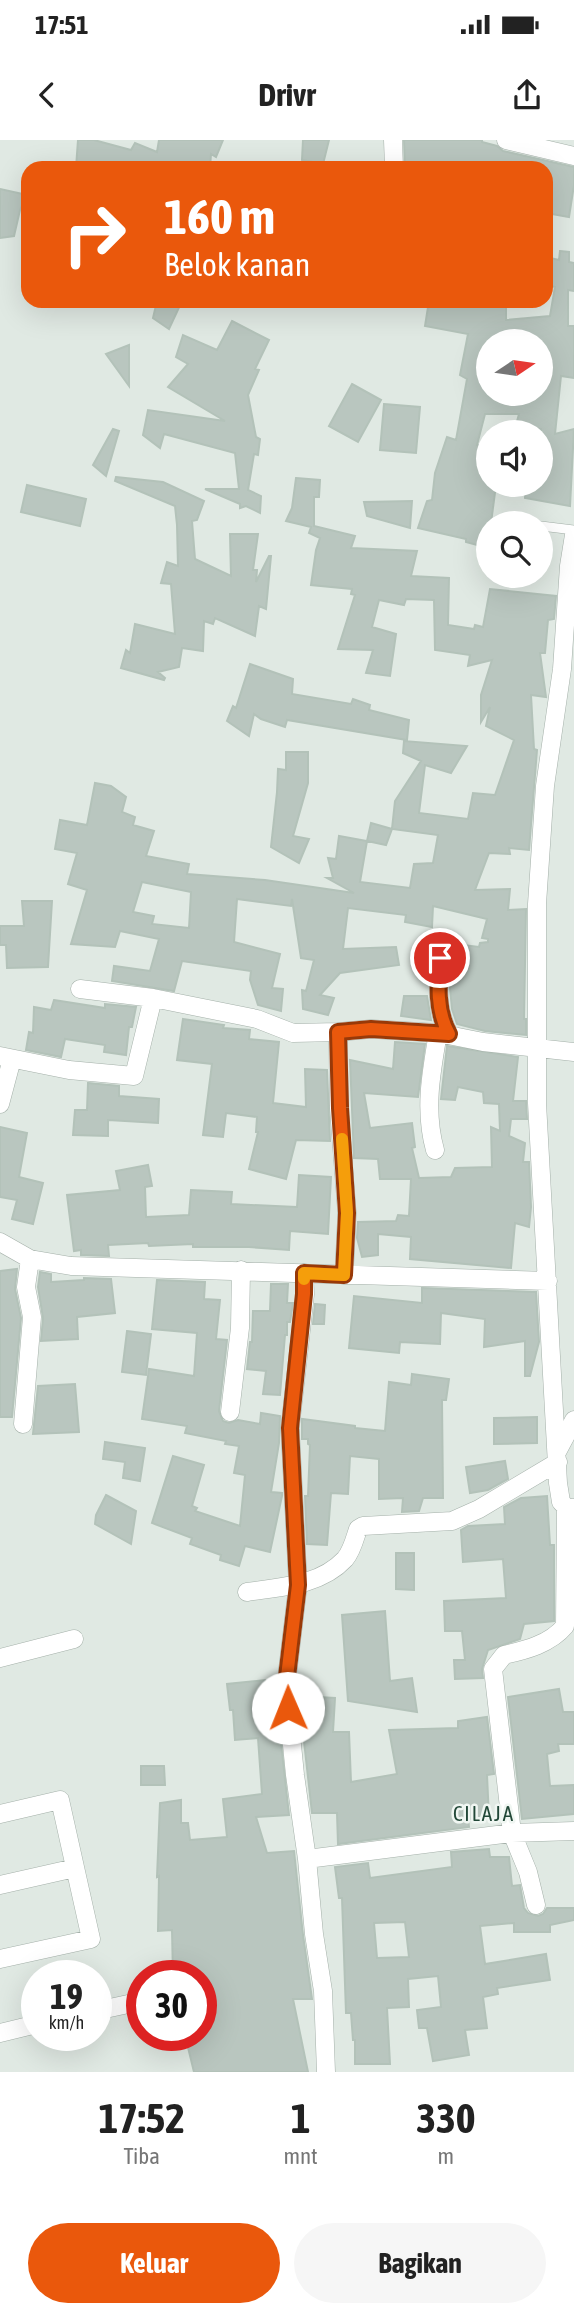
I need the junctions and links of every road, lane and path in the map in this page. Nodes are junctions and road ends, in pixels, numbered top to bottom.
1 (393, 140) edge
2 (506, 140) edge
3 (574, 156) edge
4 (394, 161) edge
5 (553, 528) edge
6 (574, 532) edge
7 (572, 566) edge
8 (568, 670) edge
9 (443, 940) dead end
10 (80, 989) dead end
11 (153, 998) junction
12 (338, 1032) junction
13 (444, 1033) junction
14 (537, 1047) junction
15 (574, 1052) edge
16 (6, 1057) edge
17 (0, 1104) edge
18 (435, 1150) dead end
19 (0, 1242) edge
20 (30, 1259) junction
21 (241, 1270) junction
22 (304, 1273) junction
23 (344, 1275) junction
24 (548, 1281) junction
25 (230, 1412) dead end
26 (574, 1420) edge
27 (23, 1424) dead end
28 (557, 1457) junction
29 (570, 1507) edge
30 (298, 1585) junction
31 (247, 1591) dead end
32 (74, 1639) dead end
33 (0, 1658) edge
34 (0, 1814) edge
35 (574, 1831) edge
36 (512, 1833) junction
37 (307, 1859) junction
38 (75, 1868) junction
39 (0, 1885) edge
40 (536, 1905) dead end
41 (0, 1959) edge
42 (21, 2027) edge
43 (0, 2032) edge
44 (326, 2072) edge

1 - 4 street
2 - 3 street
5 - 6 lane
6 - 7 street
7 - 8 street
8 - 14 street
9 - 13 street
10 - 11 street
11 - 12 street
11 - 16 street
12 - 13 street
12 - 23 street
13 - 14 street
13 - 18 street
14 - 15 street
14 - 24 street
16 - 17 street
19 - 20 street
20 - 21 street
20 - 27 street
21 - 22 street
21 - 25 street
22 - 23 street
22 - 30 street
23 - 24 street
24 - 28 street
26 - 28 street
28 - 29 street
28 - 30 street
29 - 36 street
30 - 31 street
30 - 37 street
32 - 33 street
34 - 38 street
35 - 36 street
36 - 37 street
36 - 40 street
37 - 44 street
38 - 39 street
38 - 41 street
42 - 43 street

